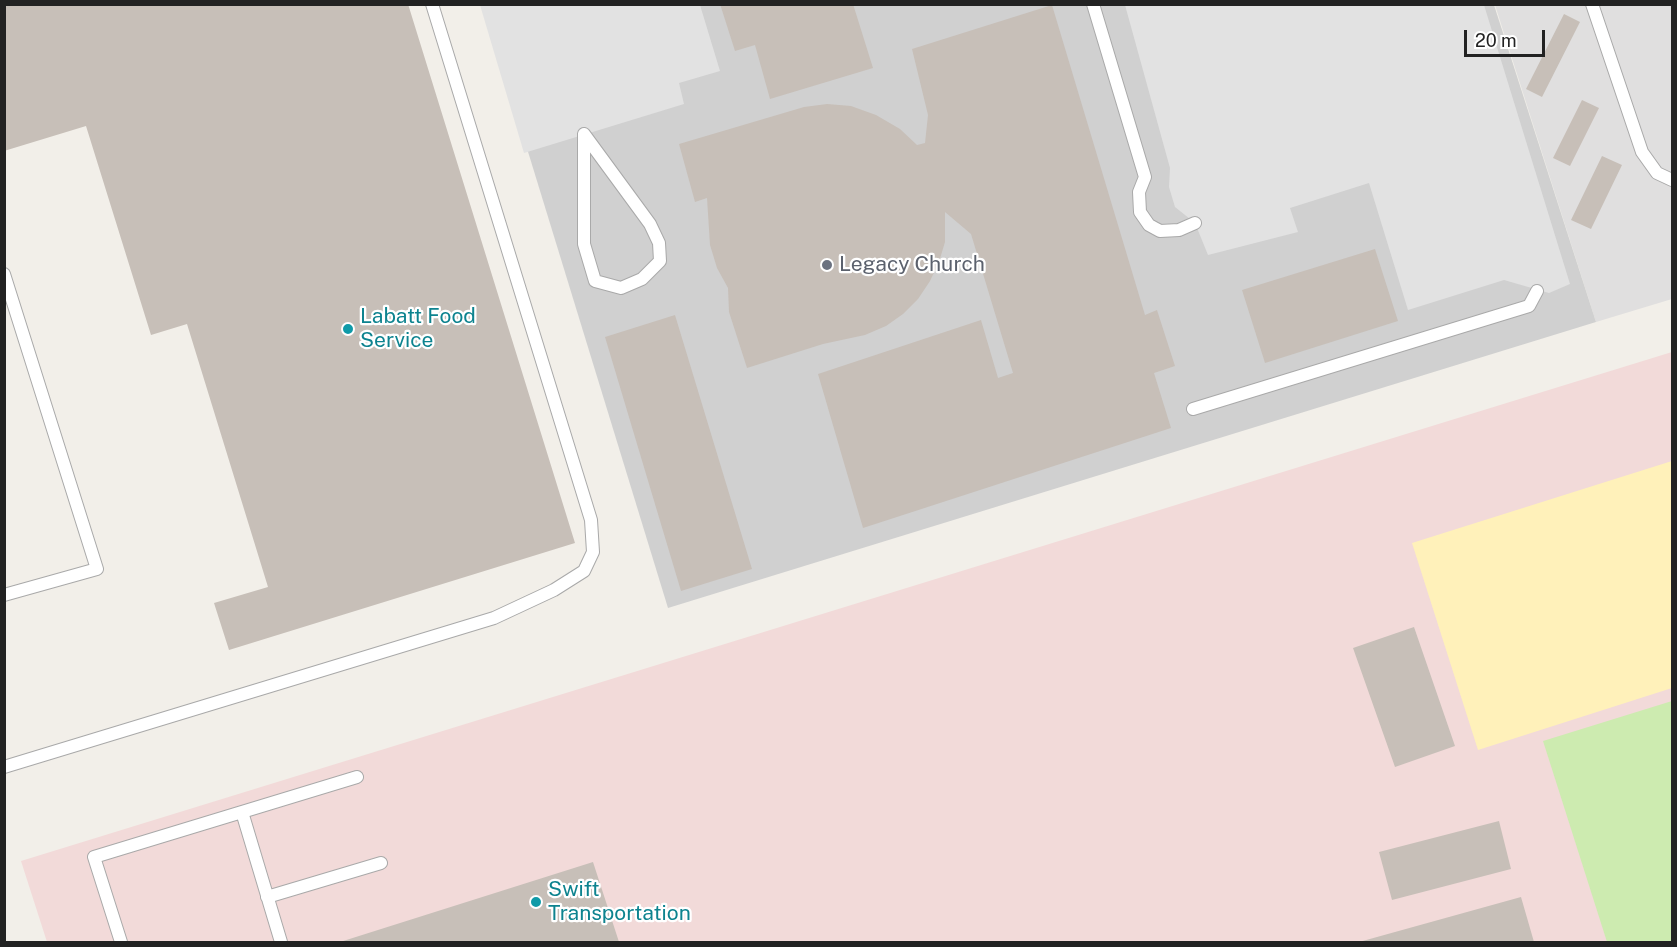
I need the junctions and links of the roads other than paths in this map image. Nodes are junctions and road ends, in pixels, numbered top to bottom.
1 (432, 4) edge
2 (1093, 4) edge
3 (1592, 4) edge
4 (584, 135) joint
5 (1672, 180) edge
6 (1195, 223) dead end
7 (4, 274) edge
8 (1537, 291) dead end
9 (1193, 409) dead end
10 (4, 595) edge
11 (4, 767) edge
12 (357, 777) dead end
13 (242, 812) junction
14 (381, 863) dead end
15 (267, 897) junction
16 (121, 942) edge
17 (281, 942) edge

1 - 11 lane
2 - 6 lane
3 - 5 lane
4 - 4 lane
7 - 10 lane
8 - 9 lane
12 - 13 lane
13 - 15 lane
13 - 16 lane
14 - 15 lane
15 - 17 lane

